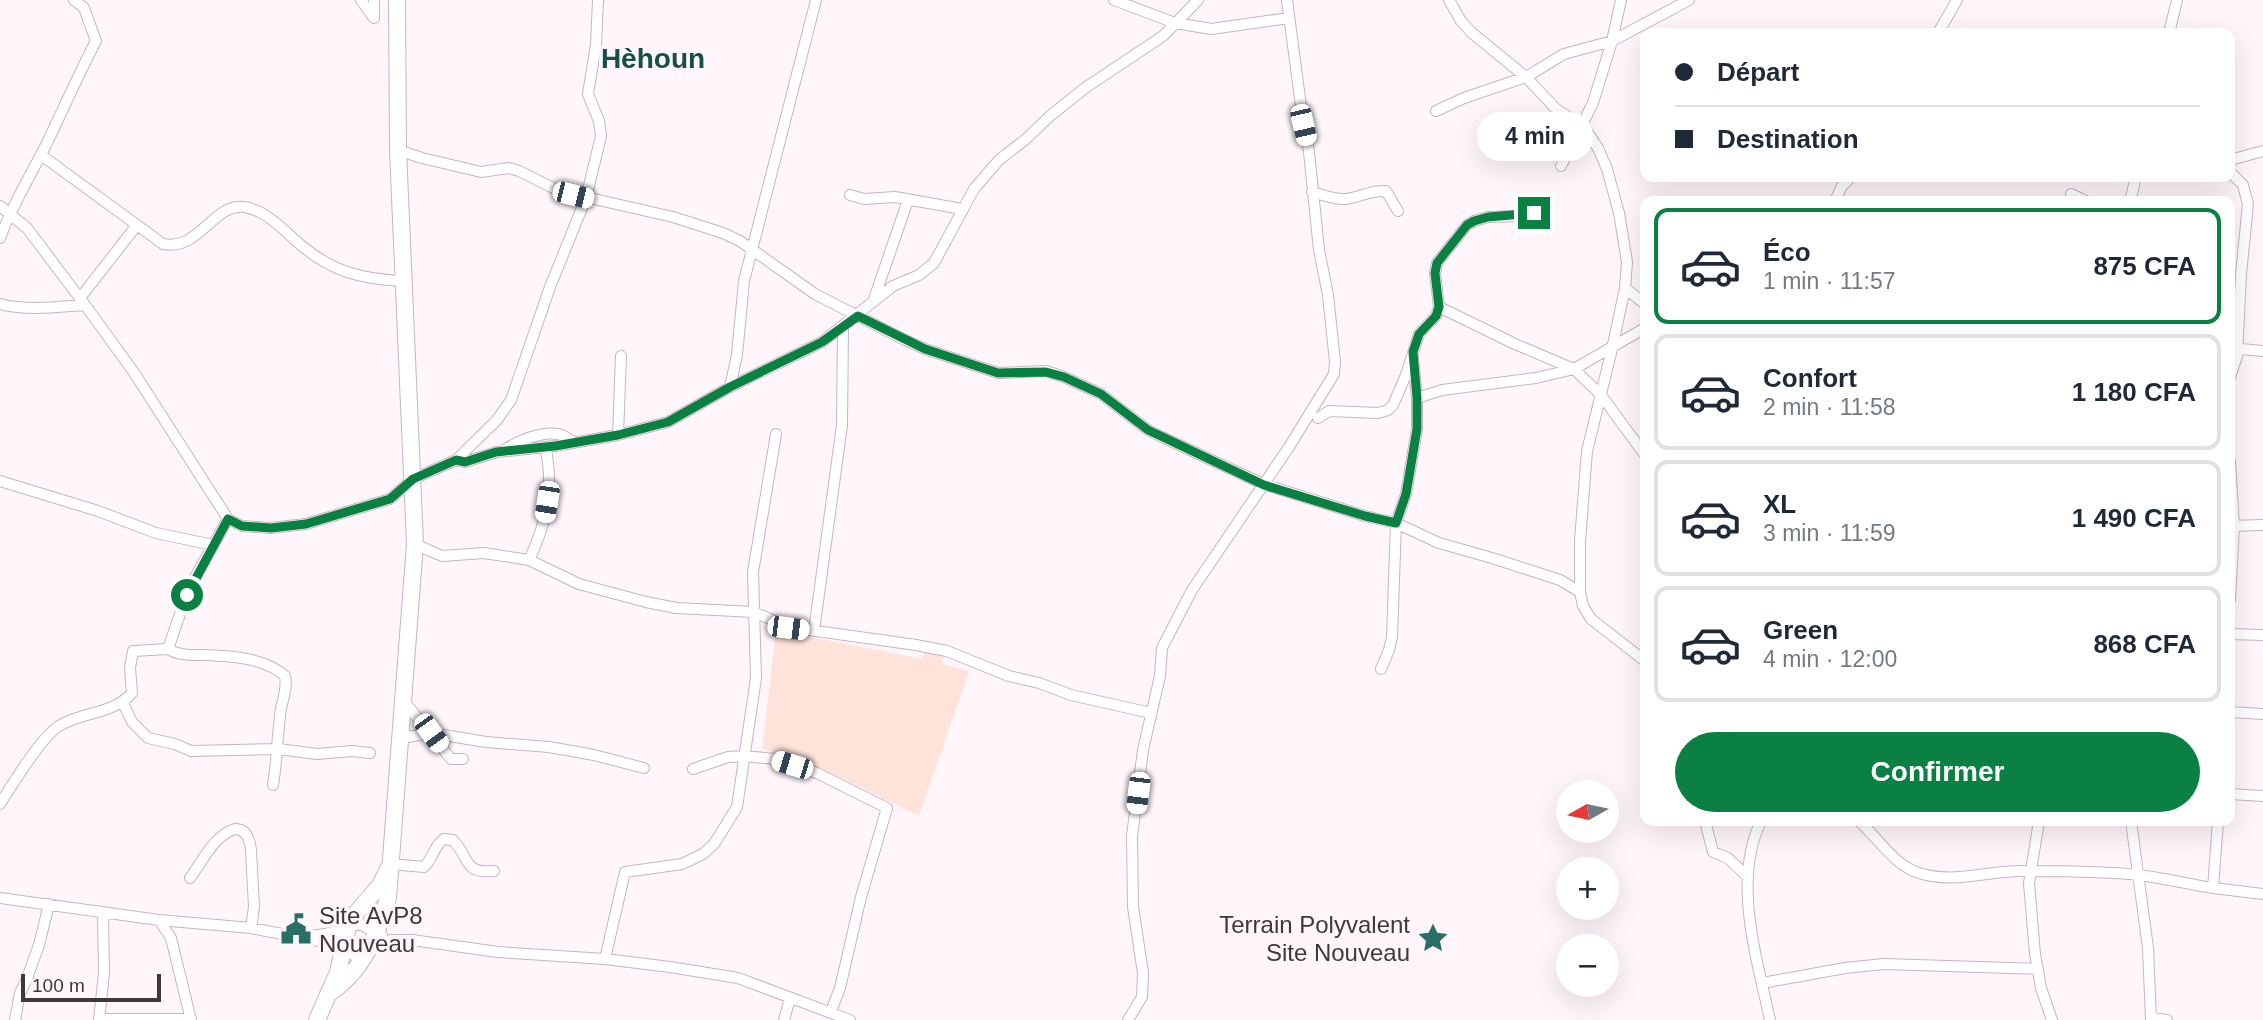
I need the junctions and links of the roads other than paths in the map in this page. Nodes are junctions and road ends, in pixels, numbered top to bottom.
1 (74, 0) edge
2 (361, 0) edge
3 (373, 0) edge
4 (397, 0) edge
5 (598, 0) edge
6 (816, 0) edge
7 (1114, 0) edge
8 (1198, 0) edge
9 (1287, 0) edge
10 (1449, 0) edge
11 (1620, 0) edge
12 (1689, 0) edge
13 (1957, 0) edge
14 (2177, 0) edge
15 (1289, 18) junction
16 (1175, 23) junction
17 (1941, 28) edge
18 (2170, 28) edge
19 (1612, 41) junction
20 (1526, 77) junction
21 (1436, 111) dead end
22 (1583, 127) junction
23 (398, 150) junction
24 (2263, 151) edge
25 (41, 155) junction
26 (2235, 159) edge
27 (1561, 166) dead end
28 (2235, 177) edge
29 (1312, 192) junction
30 (2071, 194) dead end
31 (850, 195) dead end
32 (2075, 196) edge
33 (586, 198) junction
34 (908, 200) junction
35 (0, 206) edge
36 (962, 209) junction
37 (1398, 211) dead end
38 (1534, 213) dead end
39 (9, 215) junction
40 (137, 225) junction
41 (0, 239) edge
42 (752, 250) junction
43 (402, 281) junction
44 (1625, 288) junction
45 (1640, 300) edge
46 (83, 302) junction
47 (873, 302) junction
48 (0, 304) edge
49 (1439, 307) junction
50 (858, 316) junction
51 (843, 326) junction
52 (2235, 330) edge
53 (1640, 331) edge
54 (2235, 348) edge
55 (1612, 349) junction
56 (2263, 351) edge
57 (1413, 352) junction
58 (621, 356) dead end
59 (1574, 369) junction
60 (730, 387) junction
61 (1601, 395) junction
62 (1417, 398) junction
63 (1318, 418) dead end
64 (776, 434) dead end
65 (618, 435) junction
66 (573, 442) junction
67 (546, 448) junction
68 (1640, 449) edge
69 (501, 452) junction
70 (456, 460) junction
71 (413, 479) junction
72 (0, 481) edge
73 (1264, 485) junction
74 (228, 519) junction
75 (1396, 523) junction
76 (2263, 525) edge
77 (2235, 526) edge
78 (415, 544) junction
79 (213, 545) junction
80 (529, 560) junction
81 (1580, 592) junction
82 (754, 612) junction
83 (814, 631) junction
84 (2235, 634) edge
85 (2263, 635) edge
86 (168, 649) junction
87 (1640, 657) edge
88 (1381, 669) dead end
89 (403, 700) junction
90 (123, 703) junction
91 (2235, 712) edge
92 (1151, 713) junction
93 (2263, 714) edge
94 (431, 733) junction
95 (401, 738) junction
96 (278, 749) junction
97 (370, 753) dead end
98 (745, 756) junction
99 (463, 760) dead end
100 (644, 768) dead end
101 (694, 769) dead end
102 (273, 785) dead end
103 (2235, 794) edge
104 (2263, 796) edge
105 (0, 804) edge
106 (1706, 826) edge
107 (1759, 826) edge
108 (1865, 826) edge
109 (2038, 826) edge
110 (2132, 826) edge
111 (2218, 826) edge
112 (391, 864) junction
113 (494, 871) dead end
114 (2030, 871) junction
115 (2137, 875) junction
116 (1748, 877) junction
117 (190, 878) dead end
118 (2213, 888) junction
119 (2263, 894) edge
120 (0, 898) edge
121 (49, 904) junction
122 (103, 913) junction
123 (159, 920) junction
124 (348, 927) junction
125 (251, 928) junction
126 (384, 936) junction
127 (302, 937) junction
128 (344, 950) junction
129 (366, 954) junction
130 (605, 959) junction
131 (2038, 969) junction
132 (1762, 983) junction
133 (328, 994) junction
134 (790, 998) junction
135 (831, 1012) junction
136 (99, 1019) edge
137 (2152, 1019) edge
138 (15, 1020) edge
139 (191, 1020) edge
140 (317, 1020) edge
141 (784, 1020) edge
142 (850, 1020) edge
143 (1128, 1020) edge
144 (1770, 1020) edge
145 (2052, 1020) edge
146 (2167, 1020) edge

1 - 25 street
2 - 3 street
4 - 23 main road
5 - 33 street
6 - 42 street
7 - 16 street
8 - 16 street
9 - 15 street
10 - 20 street
11 - 19 street
12 - 19 street
13 - 17 street
14 - 18 street
15 - 16 street
15 - 29 street
16 - 36 street
19 - 20 street
19 - 22 street
20 - 21 street
20 - 22 street
22 - 27 street
22 - 44 street
23 - 33 street
23 - 43 main road
24 - 26 street
25 - 39 street
25 - 40 street
28 - 52 street
29 - 37 street
29 - 73 street
30 - 32 street
31 - 34 street
33 - 42 street
33 - 70 street
34 - 36 street
34 - 47 street
35 - 39 street
36 - 47 street
38 - 49 street
39 - 41 street
39 - 46 street
40 - 43 street
40 - 46 street
42 - 50 street
42 - 60 street
43 - 71 main road
44 - 45 street
44 - 55 street
46 - 48 street
46 - 74 street
47 - 50 street
49 - 57 street
49 - 59 street
50 - 51 street
50 - 73 street
51 - 60 street
51 - 83 street
53 - 55 street
54 - 56 street
55 - 59 street
55 - 61 street
57 - 62 street
57 - 63 street
58 - 65 street
59 - 61 street
59 - 62 street
60 - 65 street
61 - 68 street
61 - 81 street
62 - 75 street
64 - 82 street
65 - 66 street
66 - 67 street
66 - 69 street
67 - 69 street
67 - 80 street
69 - 70 street
70 - 71 street
71 - 74 street
71 - 78 main road
72 - 79 street
73 - 75 street
73 - 92 street
74 - 79 street
75 - 81 street
75 - 88 street
76 - 77 street
78 - 80 street
78 - 89 main road
79 - 86 street
80 - 82 street
81 - 87 street
82 - 83 street
82 - 98 street
83 - 92 street
84 - 85 street
86 - 90 street
86 - 96 street
89 - 94 street
89 - 95 main road
90 - 96 street
90 - 105 street
91 - 93 street
92 - 143 street
94 - 95 street
94 - 99 street
94 - 100 street
95 - 112 main road
96 - 97 street
96 - 102 street
98 - 101 street
98 - 130 street
98 - 135 street
103 - 104 street
106 - 116 street
107 - 116 street
108 - 114 street
109 - 114 street
110 - 115 street
111 - 118 street
112 - 113 street
112 - 124 main road
112 - 126 main road
114 - 115 street
114 - 131 street
115 - 118 street
115 - 137 street
116 - 132 street
117 - 125 street
118 - 119 street
120 - 121 street
121 - 122 street
121 - 138 street
122 - 123 street
122 - 136 street
123 - 125 street
123 - 139 street
124 - 126 street
124 - 127 street
124 - 128 main road
125 - 127 street
126 - 129 main road
126 - 130 street
127 - 128 street
128 - 129 street
128 - 133 main road
129 - 133 main road
130 - 134 street
131 - 132 street
131 - 145 street
132 - 144 street
133 - 140 main road
134 - 135 street
134 - 141 street
135 - 142 street
136 - 139 street
137 - 146 street

